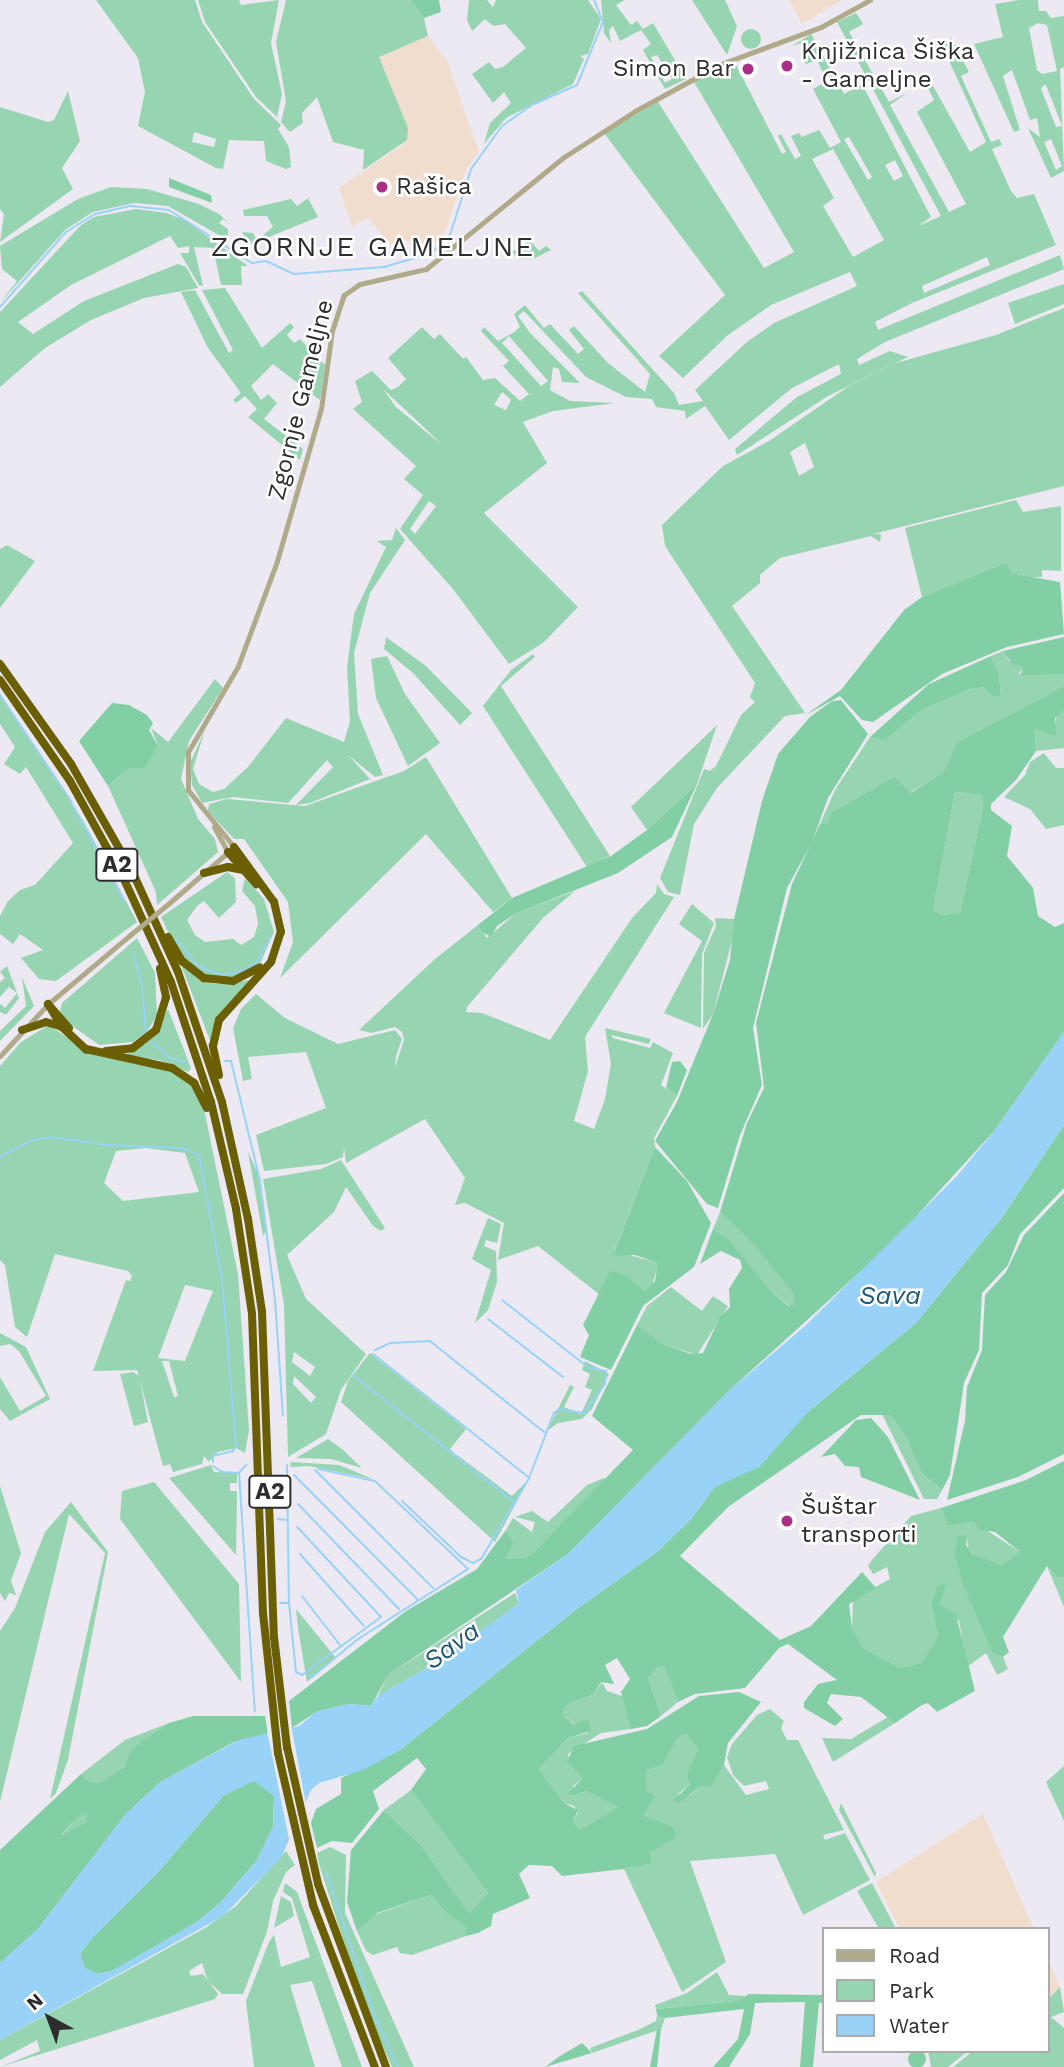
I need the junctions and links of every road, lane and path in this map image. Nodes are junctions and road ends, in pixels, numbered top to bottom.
1 (870, 0) edge
2 (0, 664) edge
3 (0, 680) edge
4 (231, 849) junction
5 (245, 871) junction
6 (204, 873) junction
7 (151, 911) junction
8 (158, 953) junction
9 (48, 1004) junction
10 (62, 1027) junction
11 (22, 1030) junction
12 (0, 1056) edge
13 (222, 1102) junction
14 (219, 1132) junction
15 (375, 2067) edge
16 (386, 2067) edge

1 - 4 street, Zgornje Gameljne
2 - 7 highway, A2
3 - 8 highway, A2
4 - 5 highway
4 - 6 street
4 - 13 highway
5 - 6 highway
5 - 7 highway
6 - 9 street, bridge
7 - 13 highway, A2
8 - 9 highway
8 - 14 highway, A2
9 - 10 highway
9 - 11 street
10 - 11 highway
10 - 14 highway
11 - 12 street
13 - 16 highway, A2
14 - 15 highway, A2

